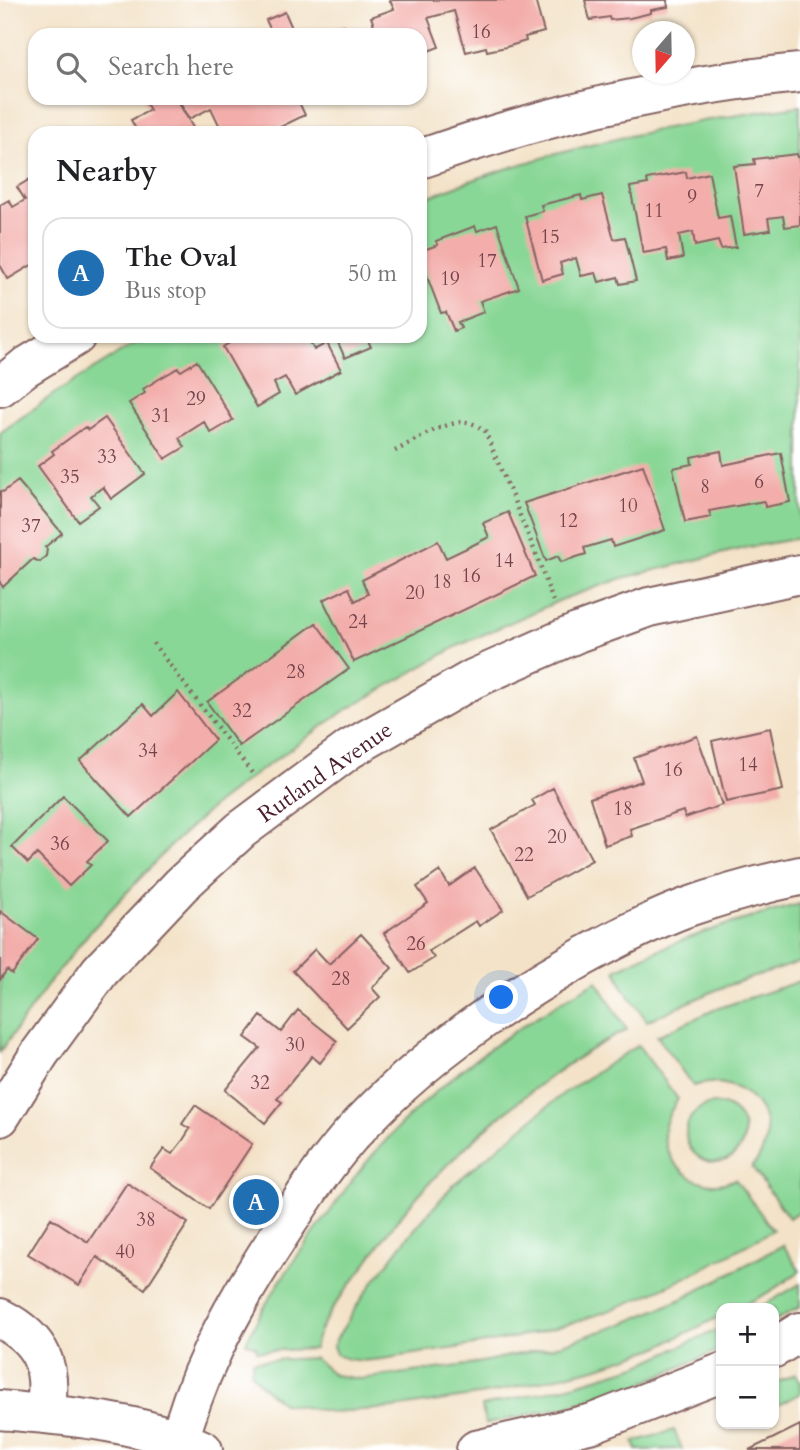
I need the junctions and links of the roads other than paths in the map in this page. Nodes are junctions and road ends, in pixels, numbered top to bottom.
1 (800, 73) edge
2 (427, 157) edge
3 (66, 343) edge
4 (0, 387) edge
5 (800, 574) edge
6 (800, 876) edge
7 (0, 1117) edge
8 (0, 1318) edge
9 (800, 1332) edge
10 (779, 1345) edge
11 (716, 1375) edge
12 (0, 1410) edge
13 (45, 1414) junction
14 (187, 1446) edge
15 (476, 1450) edge

1 - 2 street
3 - 4 street
5 - 7 street, Rutland Avenue
6 - 14 street
8 - 13 street
9 - 10 street
11 - 15 street
12 - 13 street
13 - 14 street

